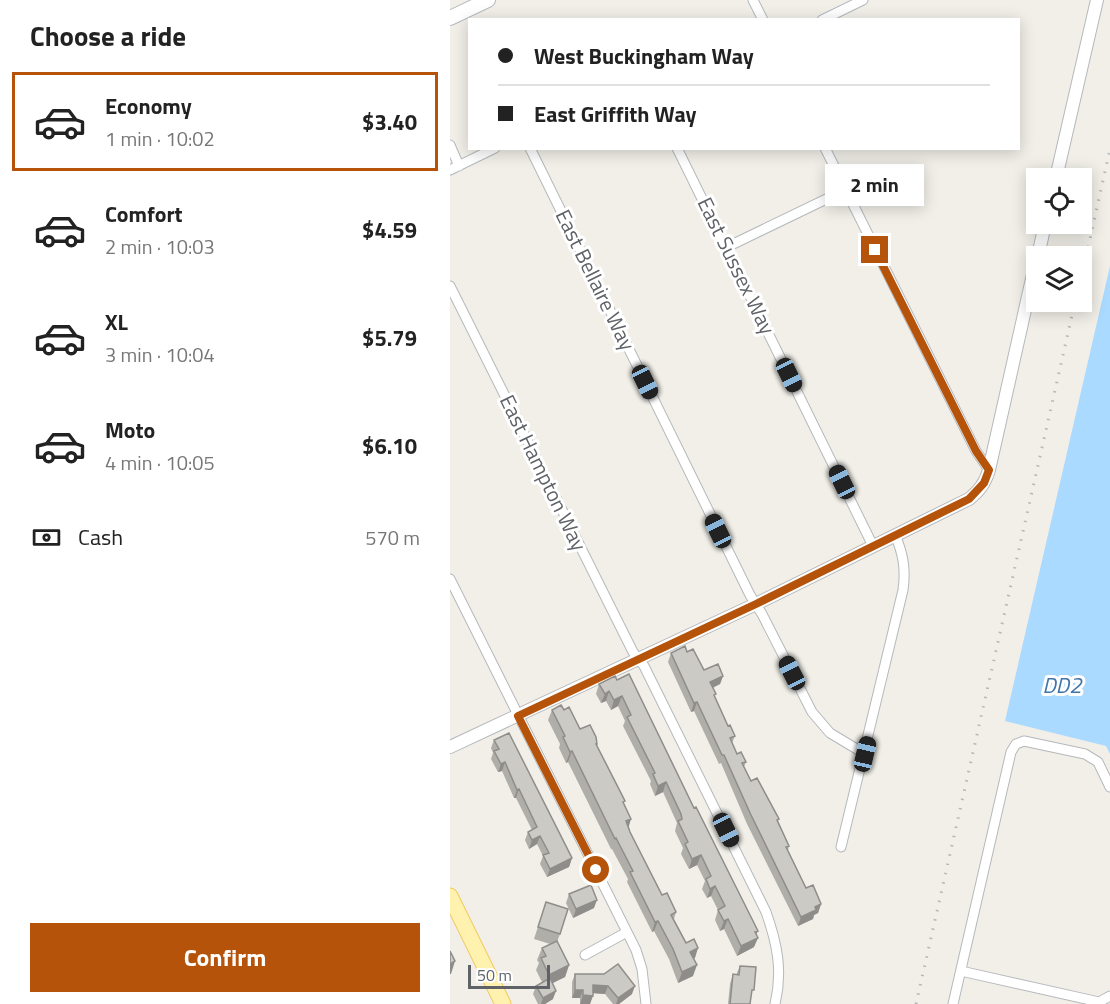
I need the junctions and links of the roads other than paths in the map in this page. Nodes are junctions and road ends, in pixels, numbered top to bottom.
1 (488, 0) edge
2 (753, 0) edge
3 (863, 0) edge
4 (1097, 0) edge
5 (450, 18) edge
6 (762, 18) edge
7 (826, 18) edge
8 (450, 145) edge
9 (491, 150) edge
10 (531, 150) edge
11 (678, 150) edge
12 (826, 150) edge
13 (459, 166) junction
14 (1058, 168) edge
15 (450, 170) edge
16 (845, 190) junction
17 (727, 247) junction
18 (450, 285) edge
19 (1026, 305) edge
20 (989, 470) junction
21 (895, 535) junction
22 (873, 546) junction
23 (450, 579) edge
24 (756, 604) junction
25 (638, 659) junction
26 (518, 716) junction
27 (450, 747) edge
28 (865, 754) junction
29 (1110, 787) edge
30 (841, 847) dead end
31 (450, 896) edge
32 (627, 932) junction
33 (585, 955) dead end
34 (961, 970) junction
35 (1110, 996) edge
36 (1100, 1003) edge
37 (503, 1004) edge
38 (646, 1004) edge
39 (776, 1004) edge
40 (953, 1004) edge

1 - 5 main road
2 - 6 street
3 - 7 street
4 - 14 street
8 - 13 street
9 - 13 street
10 - 24 street, East Bellaire Way
11 - 17 street, East Sussex Way
12 - 16 street
13 - 15 street
16 - 17 street
16 - 20 street
17 - 22 street, East Sussex Way
18 - 25 street, East Hampton Way
19 - 20 street
20 - 21 street
21 - 22 street
21 - 28 street
22 - 24 street
23 - 26 street
24 - 25 street
24 - 28 street, East Bellaire Way
25 - 26 street
25 - 39 street, East Hampton Way
26 - 27 street
26 - 32 street
28 - 30 street
29 - 34 street
31 - 37 main road
32 - 33 street
32 - 38 street
34 - 36 street
34 - 40 street
35 - 36 street

